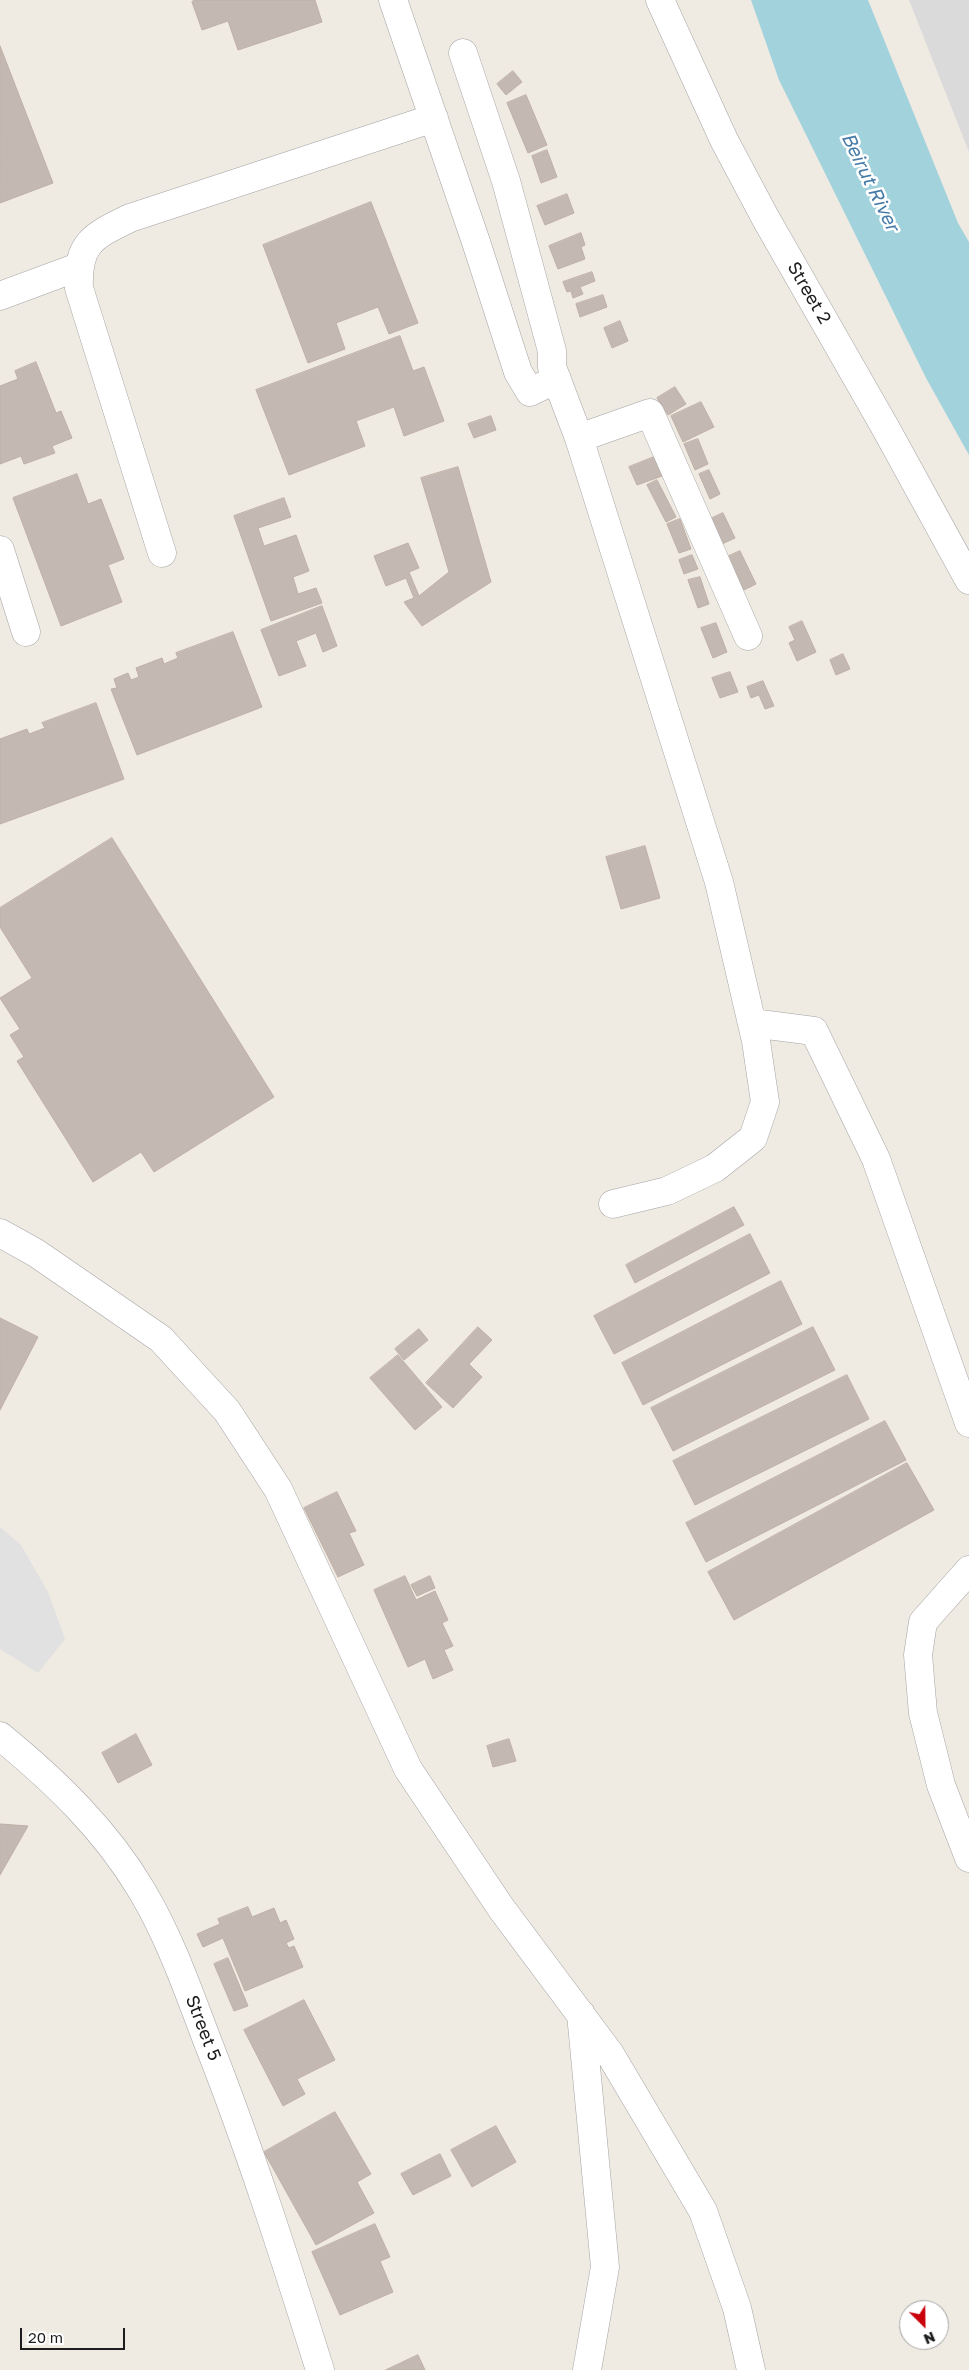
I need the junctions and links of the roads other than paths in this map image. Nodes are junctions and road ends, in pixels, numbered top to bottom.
1 (393, 0) edge
2 (660, 0) edge
3 (463, 53) dead end
4 (434, 118) junction
5 (78, 267) junction
6 (0, 296) edge
7 (557, 379) junction
8 (579, 438) junction
9 (0, 550) edge
10 (162, 553) dead end
11 (969, 580) edge
12 (26, 632) dead end
13 (748, 636) dead end
14 (752, 1023) junction
15 (613, 1204) dead end
16 (0, 1234) edge
17 (969, 1423) edge
18 (969, 1570) edge
19 (0, 1736) edge
20 (969, 1858) edge
21 (580, 2013) junction
22 (320, 2370) edge
23 (587, 2370) edge
24 (751, 2370) edge

1 - 4 street
2 - 11 street, Street 2
3 - 7 street
4 - 5 street
4 - 7 street
5 - 6 street
5 - 10 street
7 - 8 street
8 - 13 street
8 - 14 street
9 - 12 street
14 - 15 street
14 - 17 street
16 - 21 street
18 - 20 street
19 - 22 street, Street 5
21 - 23 street
21 - 24 street

